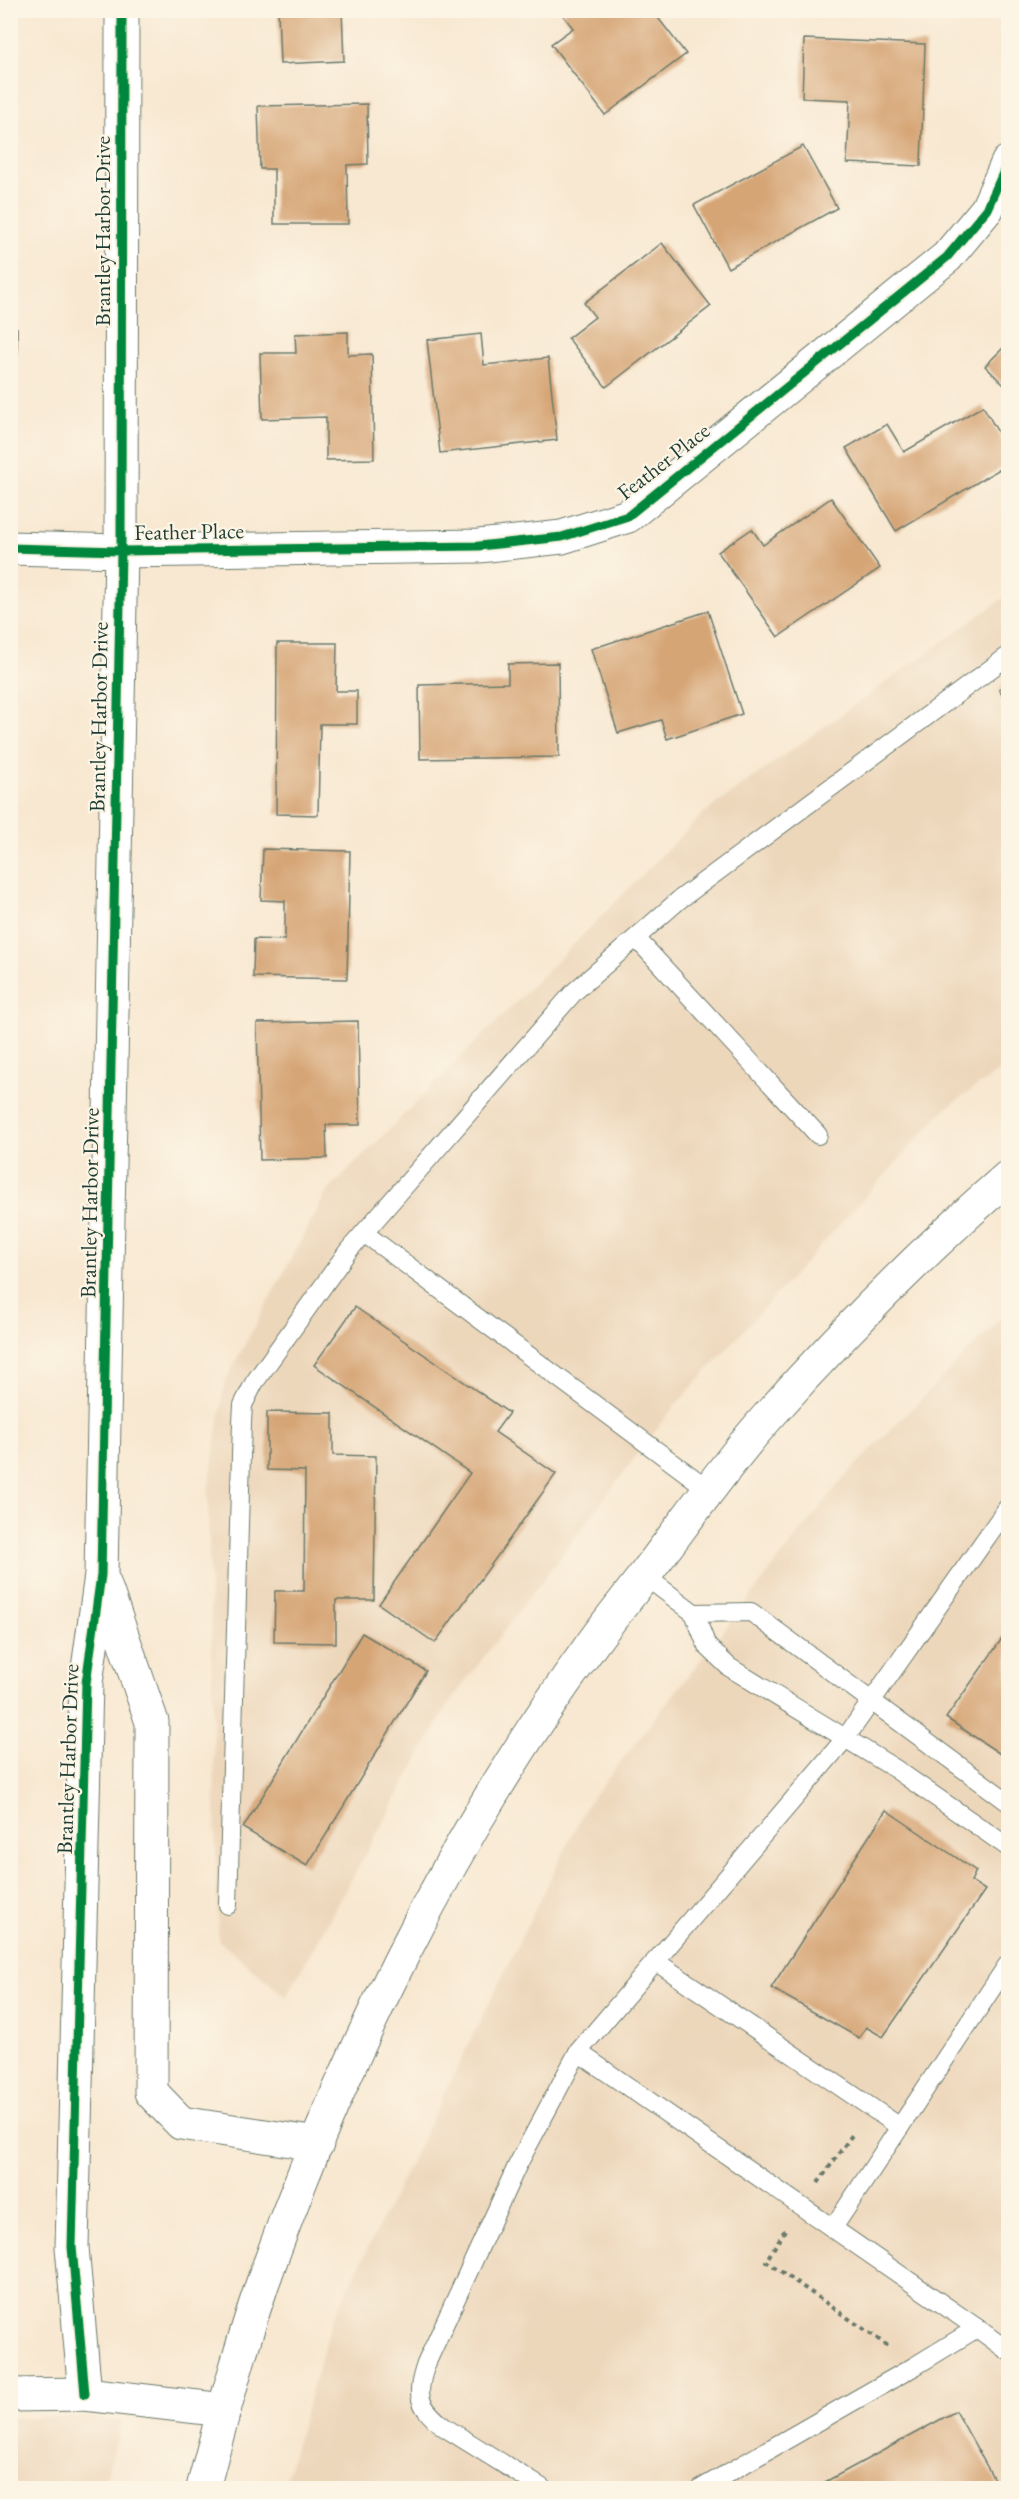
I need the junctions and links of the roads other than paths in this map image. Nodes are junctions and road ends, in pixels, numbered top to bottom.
1 (122, 10) edge
2 (1008, 162) edge
3 (10, 548) edge
4 (121, 551) junction
5 (1008, 656) edge
6 (636, 938) junction
7 (818, 1135) dead end
8 (1008, 1177) edge
9 (364, 1233) junction
10 (708, 1489) junction
11 (1008, 1507) edge
12 (101, 1575) junction
13 (645, 1576) junction
14 (694, 1613) junction
15 (872, 1701) junction
16 (844, 1740) junction
17 (1008, 1802) edge
18 (1008, 1847) edge
19 (228, 1905) dead end
20 (655, 1961) junction
21 (1008, 1964) edge
22 (579, 2052) junction
23 (900, 2127) junction
24 (317, 2144) junction
25 (833, 2228) junction
26 (977, 2328) junction
27 (1008, 2351) edge
28 (85, 2394) junction
29 (10, 2395) edge
30 (224, 2410) junction
31 (203, 2488) edge
32 (542, 2488) edge
33 (702, 2488) edge

1 - 4 street, Brantley Harbor Drive
2 - 4 street, Feather Place
3 - 4 street, Feather Place
4 - 12 street, Brantley Harbor Drive
5 - 6 lane
6 - 7 lane
6 - 9 lane
8 - 10 street
9 - 10 lane
9 - 19 lane
10 - 13 street
11 - 15 lane
12 - 24 street, Brantley Harbor Drive
12 - 28 street, Brantley Harbor Drive
13 - 14 lane
13 - 24 street
14 - 15 lane
14 - 16 lane
15 - 16 lane
15 - 17 lane
16 - 18 lane
16 - 20 lane
20 - 22 lane
20 - 23 lane
21 - 23 lane
22 - 25 lane
22 - 32 lane
23 - 25 lane
24 - 30 street
25 - 26 lane
26 - 27 lane
26 - 33 lane
28 - 29 street
28 - 30 street
30 - 31 street

